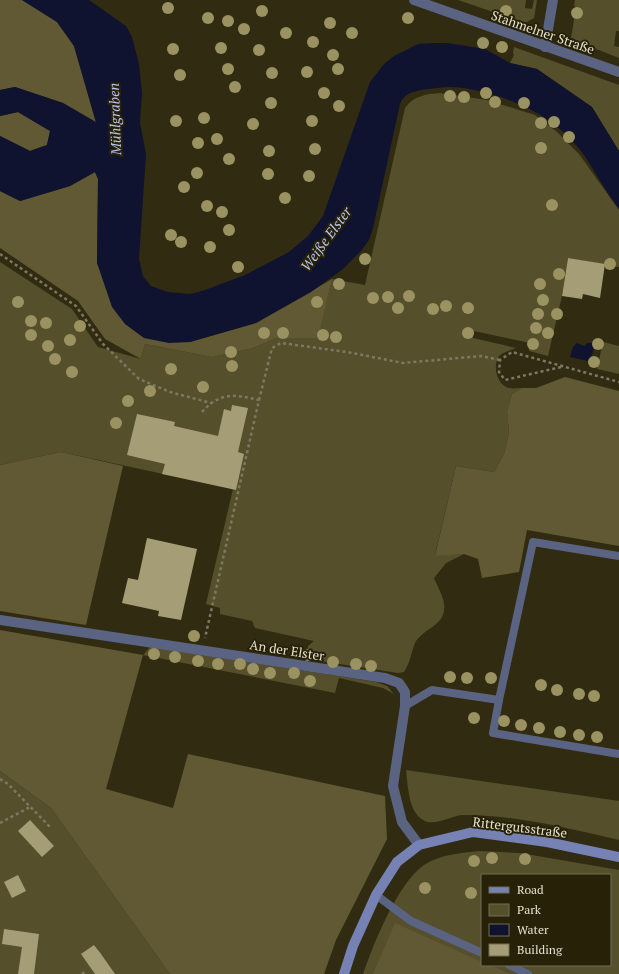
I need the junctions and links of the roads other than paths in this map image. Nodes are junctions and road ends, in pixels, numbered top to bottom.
1 (414, 0) edge
2 (553, 0) edge
3 (545, 47) junction
4 (619, 72) edge
5 (619, 556) edge
6 (0, 620) edge
7 (499, 700) junction
8 (405, 706) junction
9 (619, 754) edge
10 (419, 845) junction
11 (619, 857) edge
12 (376, 895) junction
13 (481, 952) edge
14 (511, 966) edge
15 (344, 974) edge
16 (528, 974) edge

1 - 3 street, Stahmelner Straße
2 - 3 street
3 - 4 street, Stahmelner Straße
5 - 7 lane
6 - 8 street, An der Elster
7 - 8 lane
7 - 9 lane
8 - 10 street, An der Elster
10 - 11 main road, Rittergutsstraße
10 - 12 main road
12 - 13 lane
12 - 15 main road
14 - 16 lane

